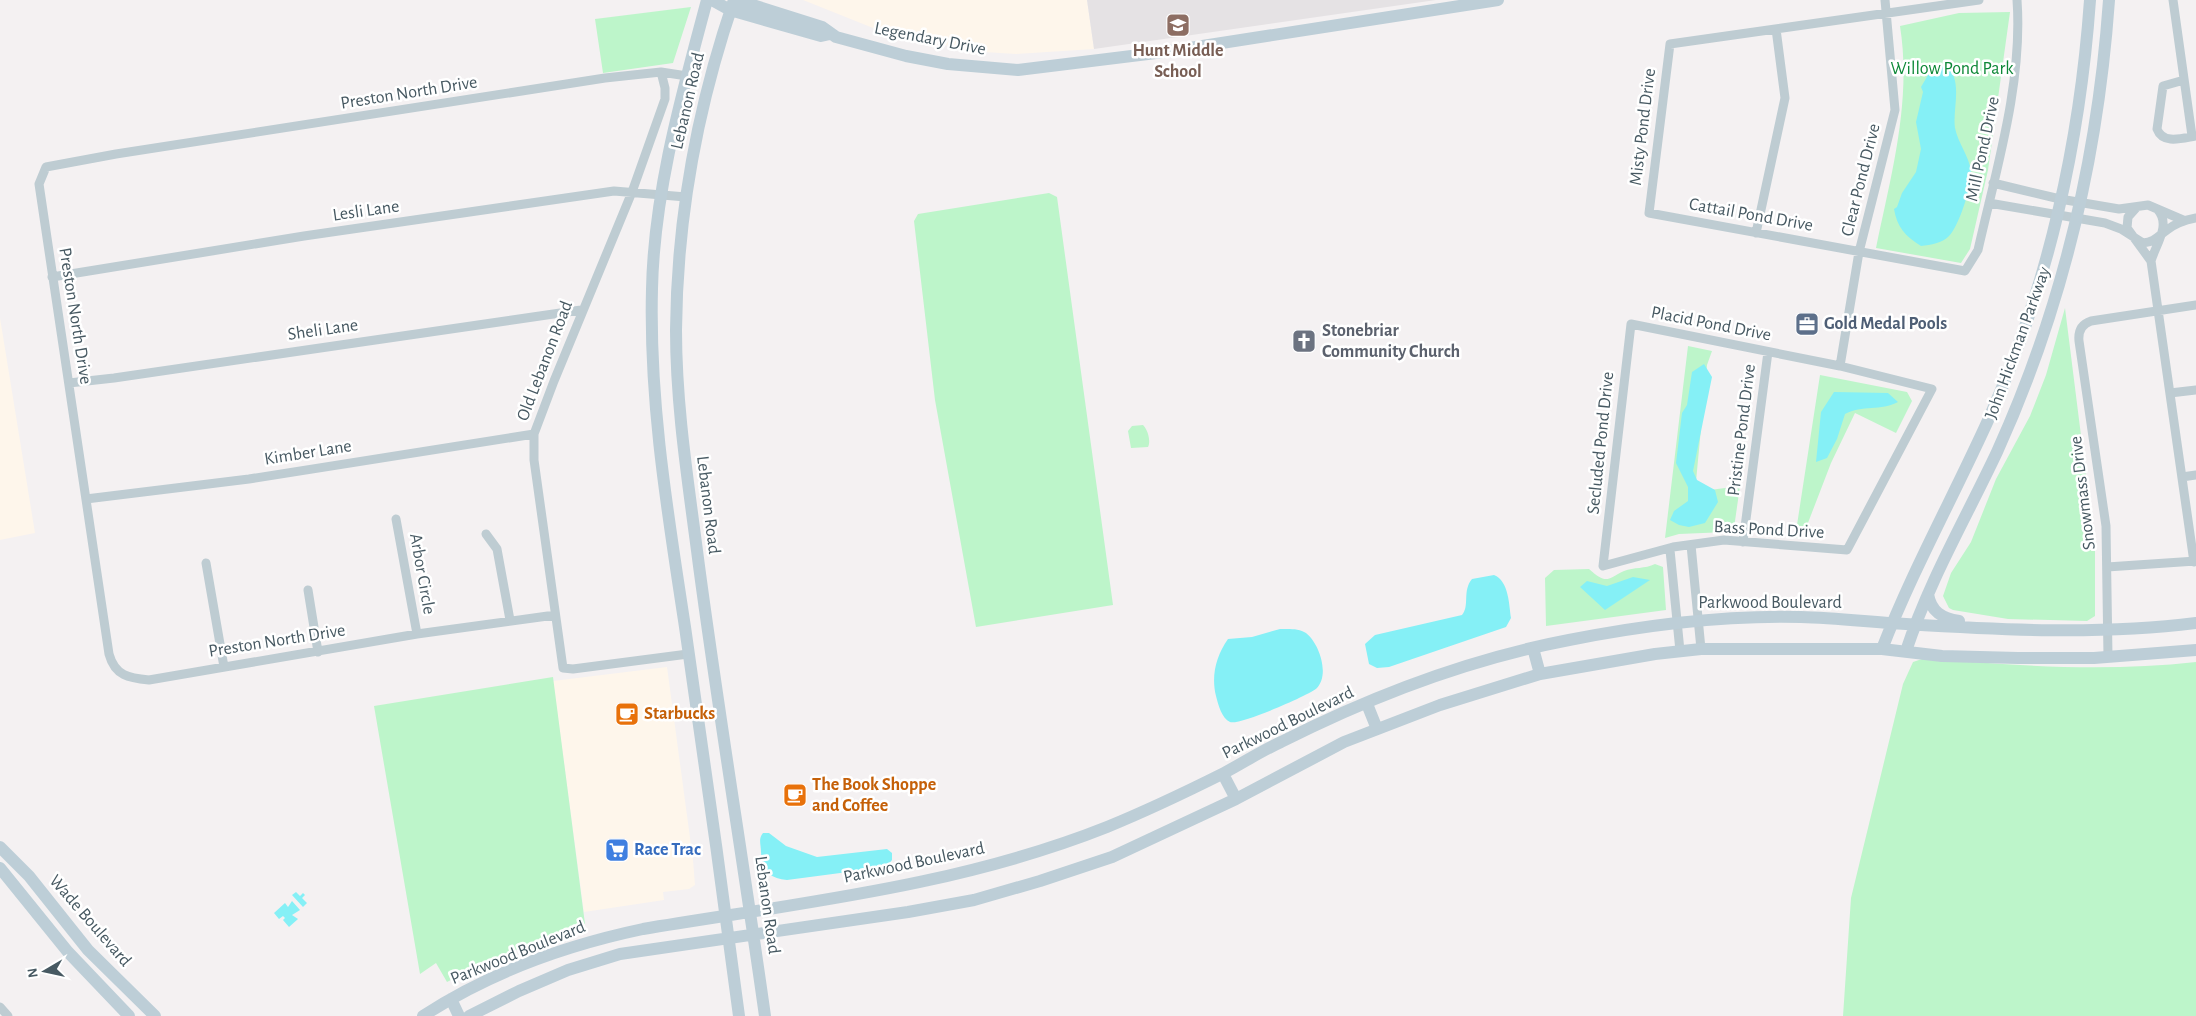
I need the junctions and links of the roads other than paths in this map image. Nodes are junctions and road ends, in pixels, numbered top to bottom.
1 (707, 0) edge
2 (712, 0) edge
3 (1498, 0) edge
4 (1885, 0) edge
5 (1979, 0) edge
6 (2017, 0) edge
7 (2090, 0) edge
8 (2109, 0) edge
9 (2173, 0) edge
10 (734, 3) edge
11 (1886, 12) junction
12 (1776, 29) junction
13 (661, 72) junction
14 (687, 76) junction
15 (2184, 80) junction
16 (2194, 136) edge
17 (1993, 183) junction
18 (632, 192) junction
19 (661, 194) junction
20 (686, 197) junction
21 (2060, 199) junction
22 (1988, 203) junction
23 (2081, 203) junction
24 (2138, 207) junction
25 (2158, 210) junction
26 (1649, 213) joint
27 (2056, 214) junction
28 (2196, 218) edge
29 (2076, 219) junction
30 (2183, 220) junction
31 (1756, 233) junction
32 (2160, 235) junction
33 (2133, 238) junction
34 (1860, 252) junction
35 (2151, 261) junction
36 (1965, 271) joint
37 (52, 277) junction
38 (2196, 305) edge
39 (581, 310) junction
40 (2158, 310) junction
41 (1631, 324) joint
42 (1768, 352) junction
43 (1840, 366) junction
44 (69, 383) junction
45 (2196, 390) edge
46 (2170, 393) junction
47 (534, 434) junction
48 (2196, 476) edge
49 (2182, 478) junction
50 (86, 499) junction
51 (396, 519) dead end
52 (486, 534) dead end
53 (1743, 542) junction
54 (1691, 545) junction
55 (1670, 550) junction
56 (1847, 550) joint
57 (2195, 561) edge
58 (206, 563) dead end
59 (1603, 566) joint
60 (2107, 568) junction
61 (308, 590) dead end
62 (1928, 594) junction
63 (555, 615) junction
64 (510, 620) junction
65 (1697, 620) junction
66 (1892, 623) junction
67 (2196, 623) edge
68 (1676, 624) junction
69 (1915, 624) junction
70 (1986, 627) junction
71 (2108, 630) junction
72 (417, 634) junction
73 (1533, 648) junction
74 (1701, 649) junction
75 (1882, 649) junction
76 (2196, 650) edge
77 (710, 651) junction
78 (1680, 651) junction
79 (1906, 651) junction
80 (318, 652) junction
81 (688, 654) junction
82 (2108, 657) junction
83 (224, 667) junction
84 (1540, 674) junction
85 (1367, 704) junction
86 (1377, 730) junction
87 (1222, 774) junction
88 (1236, 799) junction
89 (0, 848) edge
90 (0, 868) edge
91 (29, 876) junction
92 (16, 886) junction
93 (751, 911) junction
94 (725, 916) junction
95 (754, 935) junction
96 (729, 938) junction
97 (450, 999) junction
98 (0, 1007) edge
99 (440, 1011) edge
100 (8, 1016) edge
101 (130, 1016) edge
102 (155, 1016) edge
103 (423, 1016) edge
104 (459, 1016) edge
105 (469, 1016) edge
106 (739, 1016) edge
107 (765, 1016) edge

1 - 14 main road, Lebanon Road
2 - 10 main road, Legendary Drive
3 - 10 main road, Legendary Drive
4 - 11 street, Clear Pond Drive
5 - 11 street
6 - 17 street, Mill Pond Drive
7 - 21 main road, John Hickman Parkway
8 - 23 main road, John Hickman Parkway
9 - 15 street
10 - 20 main road, Lebanon Road
11 - 12 street
11 - 34 street, Clear Pond Drive
12 - 26 street, Misty Pond Drive
12 - 31 street
13 - 14 street, Preston North Drive
13 - 18 street, Old Lebanon Road
13 - 37 street, Preston North Drive
14 - 19 main road, Lebanon Road
15 - 16 street
15 - 16 street
17 - 21 street
17 - 22 street, Mill Pond Drive
18 - 19 street, Lesli Lane
18 - 37 street, Lesli Lane
18 - 39 street, Old Lebanon Road
19 - 20 street, Lesli Lane
19 - 81 main road, Lebanon Road
20 - 77 main road, Lebanon Road
21 - 23 street
21 - 27 main road, John Hickman Parkway
22 - 27 street
22 - 36 street, Mill Pond Drive
23 - 24 street
23 - 29 main road, John Hickman Parkway
24 - 25 street
24 - 33 street
25 - 30 street
25 - 32 street
26 - 31 street, Cattail Pond Drive
27 - 29 street
27 - 66 main road, John Hickman Parkway
28 - 30 street
29 - 33 street
29 - 62 main road, John Hickman Parkway
30 - 32 street
31 - 34 street, Cattail Pond Drive
32 - 33 street
32 - 35 street
33 - 35 street
34 - 36 street, Cattail Pond Drive
34 - 43 street, Clear Pond Drive
35 - 40 street
37 - 44 street, Preston North Drive
38 - 40 street
39 - 44 street, Sheli Lane
39 - 47 street, Old Lebanon Road
40 - 46 street
40 - 60 street, Snowmass Drive
41 - 42 street, Placid Pond Drive
41 - 59 street, Secluded Pond Drive
42 - 43 street, Placid Pond Drive
42 - 53 street, Pristine Pond Drive
43 - 56 street, Placid Pond Drive
44 - 50 street, Preston North Drive
45 - 46 street
46 - 49 street
47 - 50 street, Kimber Lane
47 - 63 street, Old Lebanon Road
48 - 49 street
49 - 57 street
50 - 83 street, Preston North Drive
51 - 72 street, Arbor Circle
52 - 64 street
53 - 54 street, Bass Pond Drive
53 - 56 street, Bass Pond Drive
54 - 55 street, Bass Pond Drive
54 - 65 street
55 - 59 street, Bass Pond Drive
55 - 68 street
57 - 60 street
58 - 83 street
60 - 71 street, Snowmass Drive
61 - 80 street
62 - 69 main road, John Hickman Parkway
62 - 70 main road
63 - 64 street, Preston North Drive
63 - 81 street, Old Lebanon Road
64 - 72 street, Preston North Drive
65 - 66 main road, Parkwood Boulevard
65 - 68 main road, Parkwood Boulevard
65 - 74 street
66 - 69 main road, Parkwood Boulevard
66 - 75 main road, John Hickman Parkway
67 - 71 main road, Parkwood Boulevard
68 - 73 main road, Parkwood Boulevard
68 - 78 street
69 - 70 main road, Parkwood Boulevard
69 - 79 main road, John Hickman Parkway
70 - 71 main road, Parkwood Boulevard
71 - 82 street, Snowmass Drive
72 - 80 street, Preston North Drive
73 - 84 main road
73 - 85 main road, Parkwood Boulevard
74 - 75 main road, Parkwood Boulevard
74 - 78 main road, Parkwood Boulevard
75 - 79 main road, Parkwood Boulevard
76 - 82 main road, Parkwood Boulevard
77 - 81 main road
77 - 93 main road, Lebanon Road
78 - 84 main road, Parkwood Boulevard
79 - 82 main road, Parkwood Boulevard
80 - 83 street, Preston North Drive
81 - 94 main road, Lebanon Road
84 - 86 main road, Parkwood Boulevard
85 - 86 main road
85 - 87 main road, Parkwood Boulevard
86 - 88 main road, Parkwood Boulevard
87 - 88 main road
87 - 93 main road, Parkwood Boulevard
88 - 95 main road, Parkwood Boulevard
89 - 91 main road, Wade Boulevard
90 - 92 main road, Wade Boulevard
91 - 92 main road
91 - 102 main road, Wade Boulevard
92 - 101 main road, Wade Boulevard
93 - 94 main road, Parkwood Boulevard
93 - 95 main road, Lebanon Road
94 - 96 main road, Lebanon Road
94 - 97 main road, Parkwood Boulevard
95 - 96 main road, Parkwood Boulevard
95 - 107 main road, Lebanon Road
96 - 105 main road, Parkwood Boulevard
96 - 106 main road, Lebanon Road
97 - 99 main road, Parkwood Boulevard
97 - 104 main road
98 - 100 street
99 - 103 main road, Parkwood Boulevard

